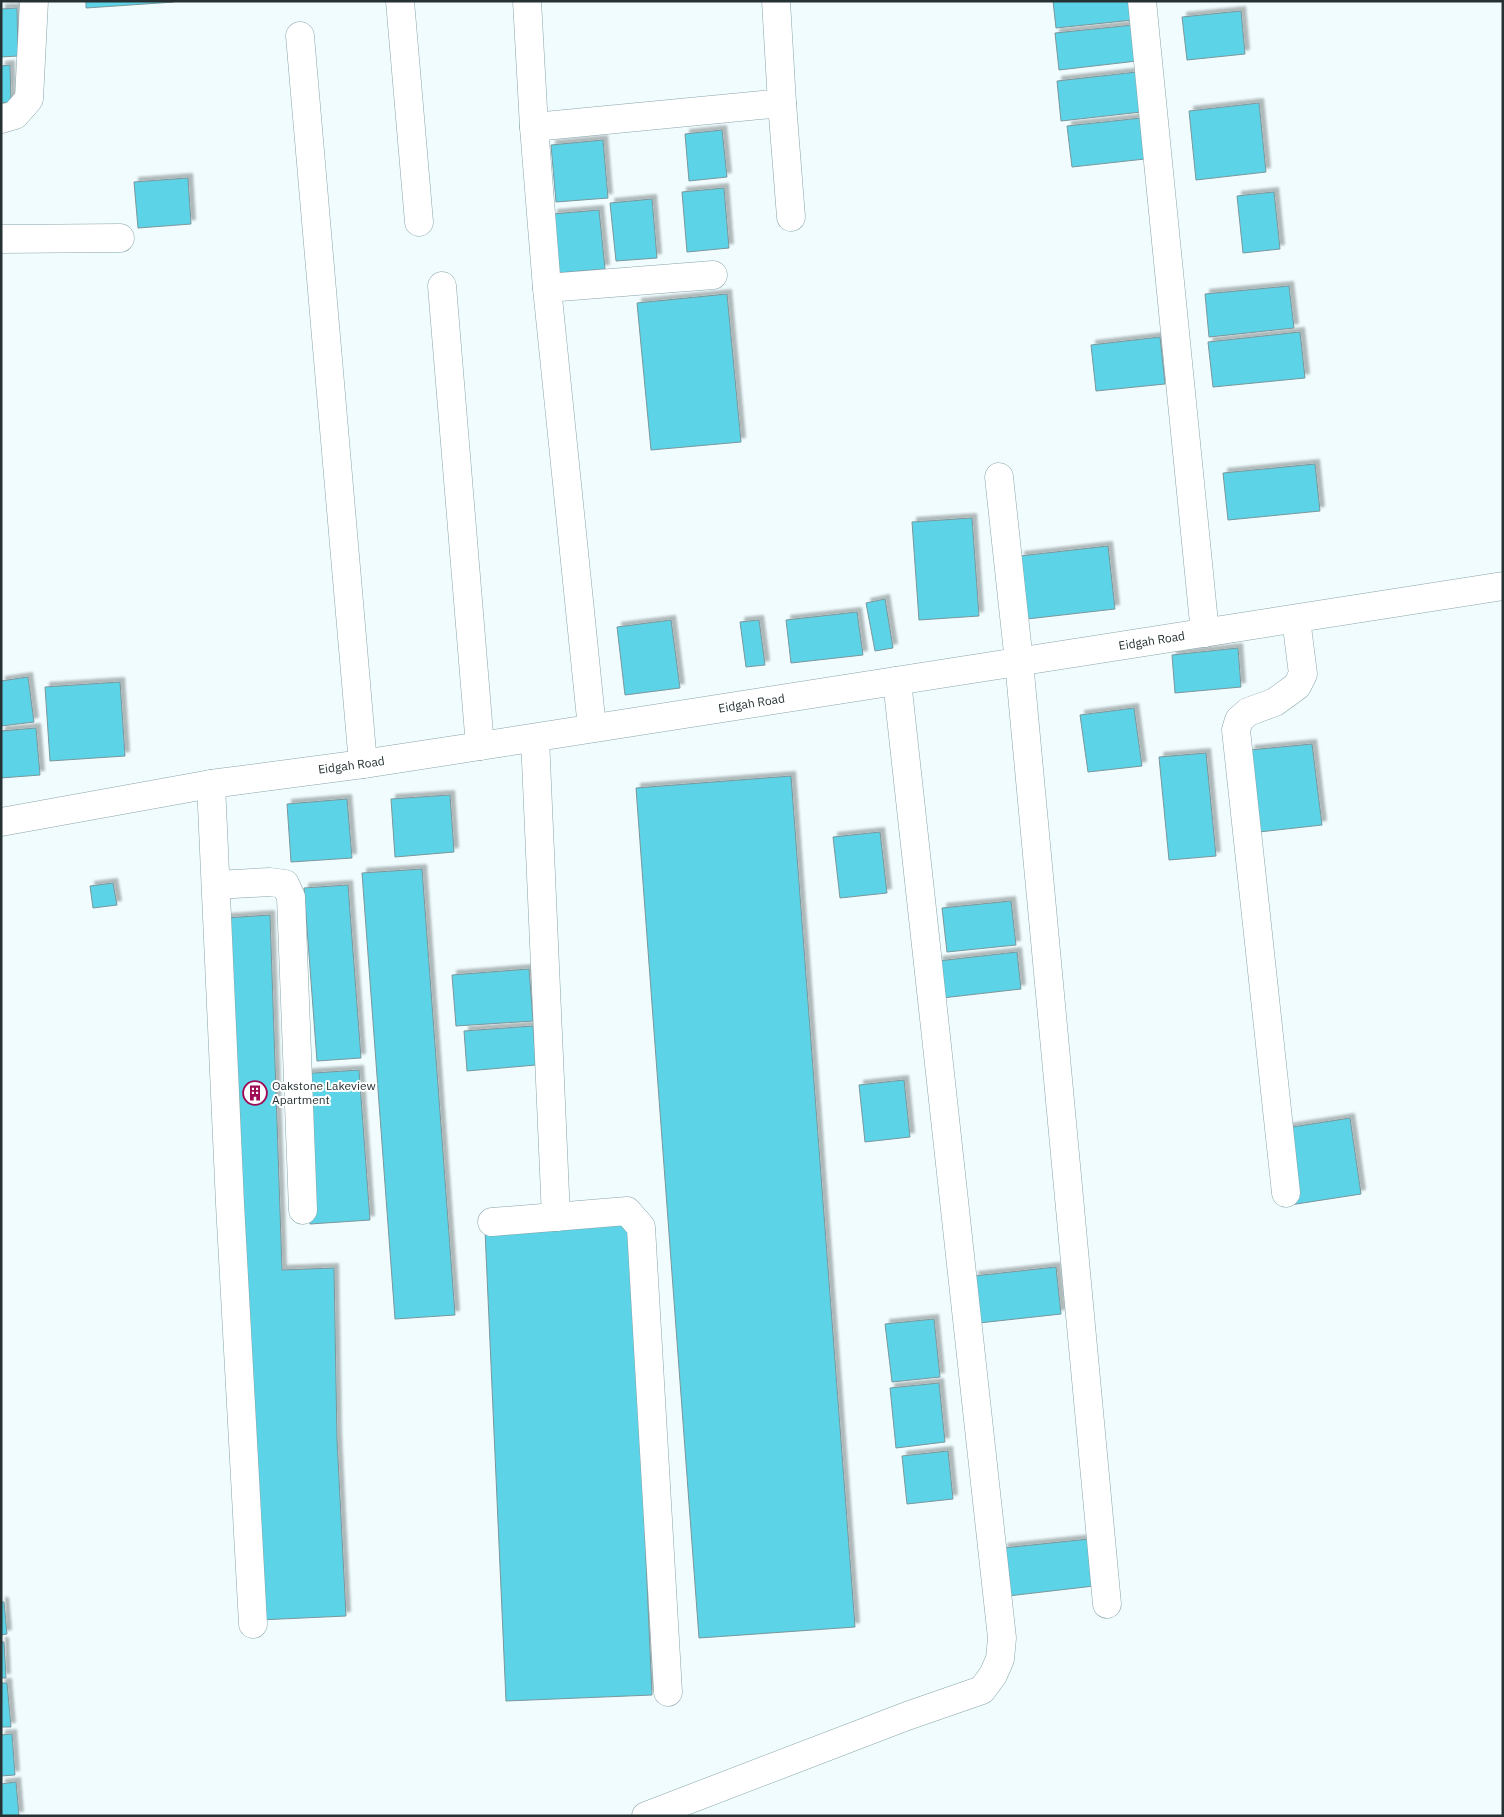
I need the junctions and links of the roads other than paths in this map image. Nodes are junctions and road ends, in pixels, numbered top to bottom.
1 (34, 1) edge
2 (400, 1) edge
3 (527, 1) edge
4 (776, 1) edge
5 (1142, 1) edge
6 (300, 36) dead end
7 (782, 103) junction
8 (1, 119) edge
9 (534, 127) junction
10 (791, 217) dead end
11 (418, 222) dead end
12 (120, 238) dead end
13 (1, 239) edge
14 (713, 275) dead end
15 (442, 286) dead end
16 (546, 288) junction
17 (999, 478) dead end
18 (1503, 586) edge
19 (1296, 619) junction
20 (1205, 633) junction
21 (1019, 662) junction
22 (897, 681) junction
23 (592, 728) junction
24 (535, 738) junction
25 (480, 746) junction
26 (363, 764) junction
27 (212, 784) junction
28 (1, 822) edge
29 (216, 885) junction
30 (1286, 1193) dead end
31 (303, 1210) dead end
32 (556, 1217) junction
33 (492, 1222) dead end
34 (1107, 1604) dead end
35 (253, 1624) dead end
36 (668, 1692) dead end
37 (646, 1816) edge

1 - 8 street
2 - 11 street
3 - 9 street
4 - 7 street
5 - 20 street
6 - 26 street
7 - 9 street
7 - 10 street
9 - 16 street
12 - 13 street
14 - 16 street
15 - 25 street
16 - 23 street
17 - 21 street
18 - 19 street, Eidgah Road
19 - 20 street, Eidgah Road
19 - 30 street
20 - 21 street, Eidgah Road
21 - 22 street, Eidgah Road
21 - 34 street
22 - 23 street, Eidgah Road
22 - 37 street
23 - 24 street, Eidgah Road
24 - 25 street, Eidgah Road
24 - 32 street
25 - 26 street, Eidgah Road
26 - 27 street, Eidgah Road
27 - 28 street, Eidgah Road
27 - 29 street
29 - 31 street
29 - 35 street
32 - 33 street
32 - 36 street

